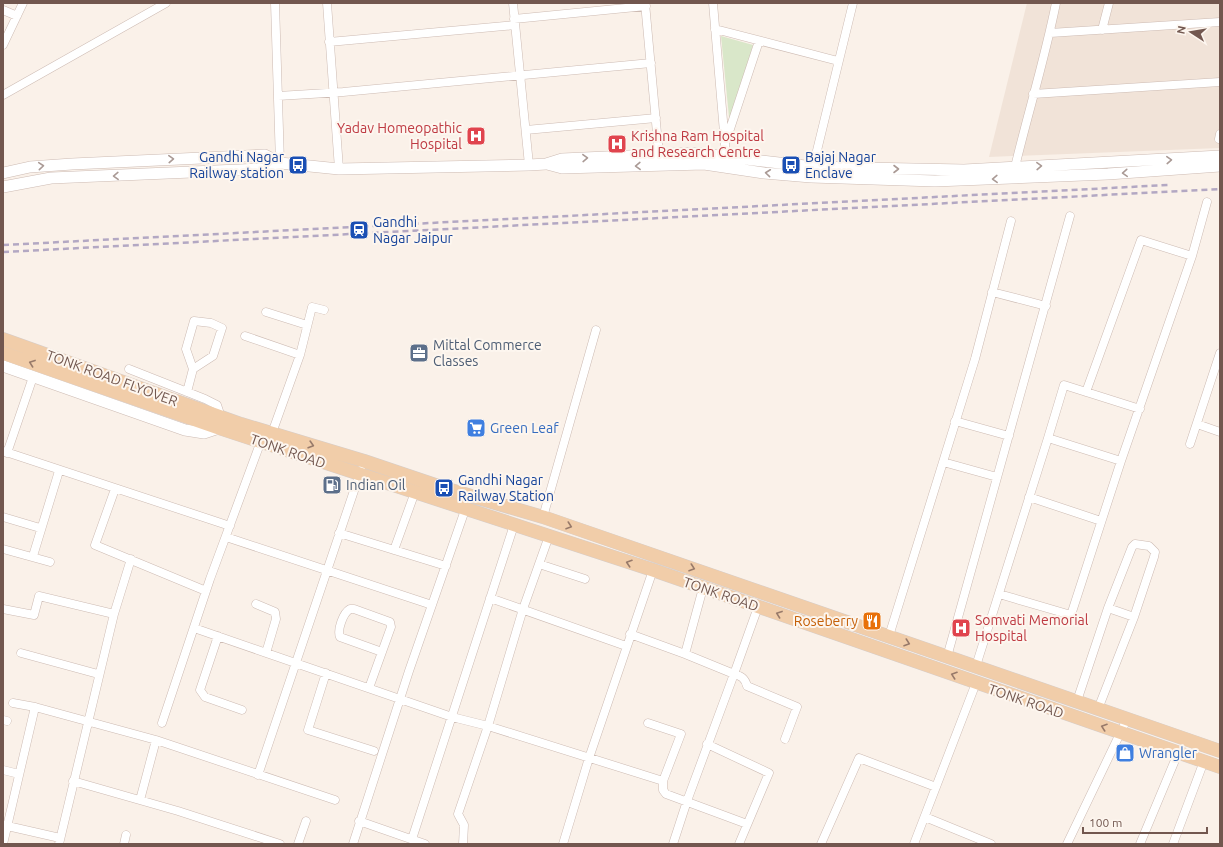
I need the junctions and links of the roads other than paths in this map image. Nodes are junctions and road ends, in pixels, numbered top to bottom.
1 (23, 3) edge
2 (166, 3) edge
3 (275, 3) edge
4 (327, 3) edge
5 (513, 3) edge
6 (713, 3) edge
7 (853, 3) edge
8 (1056, 3) edge
9 (1109, 3) edge
10 (646, 4) edge
11 (3, 10) edge
12 (17, 16) junction
13 (514, 22) junction
14 (1220, 22) edge
15 (715, 29) junction
16 (1102, 30) junction
17 (1050, 33) junction
18 (759, 41) junction
19 (329, 42) junction
20 (3, 45) edge
21 (838, 61) junction
22 (650, 63) junction
23 (520, 75) junction
24 (1220, 82) edge
25 (332, 93) junction
26 (1033, 94) junction
27 (3, 95) edge
28 (278, 96) junction
29 (656, 118) junction
30 (526, 130) junction
31 (725, 150) junction
32 (659, 155) junction
33 (1220, 156) edge
34 (280, 163) junction
35 (546, 164) junction
36 (529, 165) junction
37 (1220, 166) edge
38 (1015, 167) junction
39 (339, 169) junction
40 (812, 172) junction
41 (3, 173) edge
42 (3, 187) edge
43 (1207, 202) dead end
44 (1070, 216) dead end
45 (1011, 222) dead end
46 (1192, 256) junction
47 (992, 292) junction
48 (1046, 306) junction
49 (324, 310) dead end
50 (266, 312) dead end
51 (307, 325) junction
52 (596, 330) dead end
53 (245, 336) dead end
54 (3, 339) edge
55 (3, 353) edge
56 (1220, 353) edge
57 (300, 355) junction
58 (1218, 362) edge
59 (3, 366) edge
60 (129, 369) dead end
61 (193, 369) junction
62 (33, 376) junction
63 (187, 392) junction
64 (1086, 392) junction
65 (1140, 409) junction
66 (203, 416) junction
67 (956, 421) junction
68 (220, 422) junction
69 (1197, 424) junction
70 (1220, 432) edge
71 (272, 433) junction
72 (1009, 436) junction
73 (1048, 438) junction
74 (261, 441) junction
75 (1190, 444) dead end
76 (5, 452) edge
77 (364, 461) junction
78 (1120, 461) junction
79 (943, 462) junction
80 (59, 471) junction
81 (359, 474) junction
82 (997, 477) junction
83 (115, 489) junction
84 (415, 492) junction
85 (1029, 497) junction
86 (465, 510) junction
87 (3, 516) edge
88 (543, 517) junction
89 (1101, 521) junction
90 (514, 525) junction
91 (230, 526) junction
92 (40, 528) junction
93 (339, 533) junction
94 (549, 536) junction
95 (226, 537) junction
96 (3, 549) edge
97 (394, 550) junction
98 (33, 556) junction
99 (131, 559) junction
100 (50, 562) dead end
101 (538, 564) junction
102 (446, 566) junction
103 (653, 570) junction
104 (326, 572) junction
105 (585, 579) dead end
106 (703, 588) junction
107 (206, 591) junction
108 (998, 594) junction
109 (490, 598) junction
110 (256, 604) dead end
111 (432, 605) junction
112 (758, 607) junction
113 (1108, 608) junction
114 (3, 609) edge
115 (523, 609) junction
116 (114, 614) junction
117 (1134, 616) junction
118 (194, 628) junction
119 (630, 634) junction
120 (218, 636) junction
121 (889, 636) junction
122 (626, 646) junction
123 (382, 652) junction
124 (21, 653) dead end
125 (266, 653) junction
126 (685, 654) junction
127 (947, 656) junction
128 (297, 663) junction
129 (976, 666) junction
130 (326, 673) junction
131 (98, 674) junction
132 (734, 674) junction
133 (976, 683) junction
134 (369, 688) junction
135 (400, 698) junction
136 (1077, 701) junction
137 (13, 703) dead end
138 (35, 707) junction
139 (1098, 709) junction
140 (242, 710) dead end
141 (452, 717) junction
142 (1127, 719) junction
143 (87, 721) junction
144 (648, 723) dead end
145 (162, 724) dead end
146 (488, 726) junction
147 (1120, 733) junction
148 (785, 739) dead end
149 (156, 740) junction
150 (707, 744) junction
151 (374, 751) dead end
152 (1220, 752) edge
153 (1178, 753) junction
154 (589, 758) junction
155 (1204, 761) junction
156 (1220, 767) edge
157 (3, 770) edge
158 (19, 774) junction
159 (258, 775) junction
160 (73, 781) junction
161 (663, 781) junction
162 (936, 787) junction
163 (140, 800) junction
164 (335, 800) dead end
165 (686, 801) junction
166 (925, 816) junction
167 (306, 821) dead end
168 (359, 821) junction
169 (747, 824) junction
170 (5, 825) edge
171 (412, 839) junction
172 (60, 841) edge
173 (3, 844) edge
174 (280, 844) edge
175 (298, 844) edge
176 (353, 844) edge
177 (425, 844) edge
178 (462, 844) edge
179 (563, 844) edge
180 (673, 844) edge
181 (739, 844) edge
182 (821, 844) edge
183 (914, 844) edge
184 (991, 844) edge
185 (1067, 844) edge
186 (1140, 844) edge
187 (1173, 844) edge

1 - 12 street
2 - 27 street
3 - 28 street
4 - 19 street
5 - 13 street
6 - 15 street
7 - 21 street
8 - 17 street
9 - 16 street
10 - 13 street
10 - 22 street
11 - 12 street
12 - 20 street
13 - 19 street
13 - 23 street
14 - 16 street
15 - 18 street
15 - 31 street
16 - 17 street
17 - 26 street
18 - 21 street
18 - 31 street
19 - 25 street
21 - 40 street
22 - 23 street
22 - 29 street
23 - 25 street
23 - 30 street
24 - 26 street
25 - 28 street
25 - 39 street
26 - 38 street
28 - 34 street
29 - 30 street
29 - 32 street
30 - 36 street
31 - 32 street
31 - 40 street
35 -> 32 street
38 -> 33 street
34 - 39 street
41 -> 34 street
34 -> 42 street
35 - 36 street
40 -> 35 street
36 - 39 street
37 -> 40 street
40 -> 38 street
43 - 46 street
44 - 48 street
45 - 47 street
46 - 64 street
46 - 65 street
47 - 48 street
47 - 67 street
48 - 72 street
49 - 51 street
50 - 51 street
51 - 57 street
52 - 88 street
53 - 57 street
54 - 66 main road, TONK ROAD FLYOVER
66 -> 55 main road, TONK ROAD FLYOVER
56 - 58 street
57 - 71 street
58 - 69 street
59 - 62 street
60 - 63 street
61 - 61 street
61 - 63 street
62 - 68 street
62 - 76 street
63 - 68 street
64 - 65 street
64 - 73 street
65 - 78 street
66 - 68 main road, TONK ROAD FLYOVER
67 - 72 street
67 - 79 street
68 - 71 main road, TONK ROAD
68 - 74 main road, TONK ROAD
69 - 70 street
69 - 75 street
71 -> 77 main road, TONK ROAD
72 - 82 street
73 - 78 street
73 - 85 street
74 - 81 main road, TONK ROAD
74 - 91 street
76 - 80 street
77 - 81 street
77 - 88 main road, TONK ROAD
78 - 89 street
79 - 82 street
79 - 121 street
80 - 83 street
80 - 92 street
81 - 84 main road, TONK ROAD
81 - 93 street
82 - 127 street
83 - 91 street
83 - 99 street
84 - 86 main road, TONK ROAD
84 - 97 street
85 - 89 street
85 - 108 street
86 - 90 main road, TONK ROAD
86 - 102 street
87 - 92 street
88 -> 121 main road, TONK ROAD
89 - 108 street
90 - 94 main road, TONK ROAD
90 - 109 street
91 - 95 street
92 - 98 street
93 - 97 street
93 - 104 street
94 - 101 street
103 -> 94 main road, TONK ROAD
95 - 104 street
95 - 107 street
96 - 98 street
97 - 102 street
98 - 100 street
99 - 107 street
99 - 116 street
101 - 105 street
101 - 115 street
102 - 111 street
103 - 106 main road, TONK ROAD
103 - 119 street
104 - 111 street
104 - 128 street
106 - 112 main road, TONK ROAD
106 - 126 street
107 - 118 street
108 - 129 street
109 - 115 street
109 - 141 street
110 - 125 street
111 - 135 street
112 - 132 street
133 -> 112 main road, TONK ROAD
113 - 117 street
113 - 117 street
113 - 136 street
114 - 116 street
115 - 122 street
115 - 146 street
116 - 131 street
117 - 139 street
118 - 120 street
118 - 145 street
119 - 122 street
119 - 126 street
120 - 125 street
120 - 140 street
121 -> 127 main road, TONK ROAD
122 - 154 street
123 - 123 street
123 - 134 street
124 - 131 street
125 - 128 street
126 - 132 street
127 - 129 main road, TONK ROAD
128 - 130 street
128 - 159 street
129 - 136 main road, TONK ROAD
130 - 134 street
130 - 151 street
131 - 143 street
132 - 148 street
132 - 150 street
147 -> 133 main road, TONK ROAD
133 - 162 street
134 - 135 street
135 - 141 street
135 - 168 street
136 - 139 main road, TONK ROAD
137 - 138 street
138 - 143 street
138 - 158 street
139 - 142 main road, TONK ROAD
141 - 146 street
141 - 171 street
142 - 147 street
142 - 152 main road, TONK ROAD
143 - 149 street
143 - 160 street
144 - 161 street
146 - 154 street
146 - 178 street
147 - 153 main road, TONK ROAD
147 - 185 street
149 - 159 street
149 - 163 street
150 - 165 street
150 - 169 street
153 - 155 main road, TONK ROAD
153 - 186 street
154 - 161 street
154 - 179 street
155 - 156 main road, TONK ROAD
155 - 187 street
157 - 158 street
158 - 170 street
159 - 164 street
160 - 163 street
160 - 172 street
161 - 165 street
162 - 166 street
162 - 182 street
163 - 174 street
165 - 169 street
165 - 180 street
166 - 183 street
166 - 184 street
167 - 175 street
168 - 171 street
168 - 176 street
169 - 181 street
170 - 172 street
170 - 173 street
171 - 177 street

